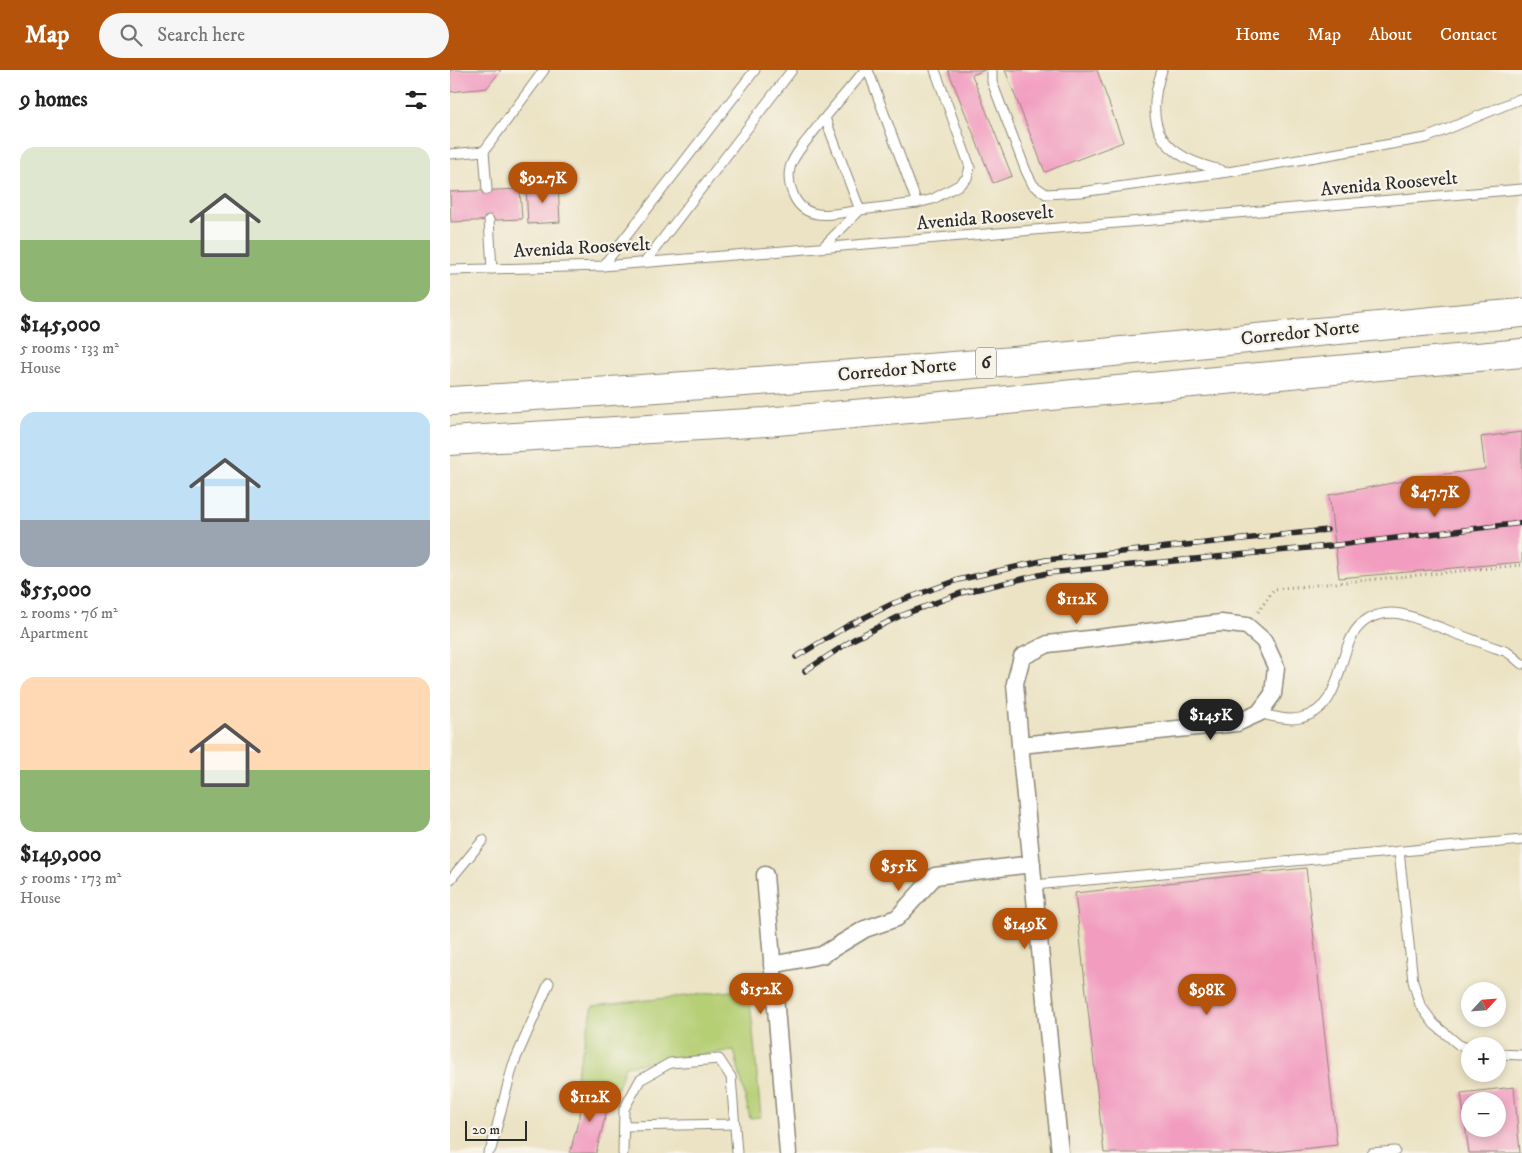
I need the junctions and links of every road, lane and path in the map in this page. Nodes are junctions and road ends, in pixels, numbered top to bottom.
1 (544, 70) edge
2 (755, 70) edge
3 (792, 70) edge
4 (867, 70) edge
5 (935, 70) edge
6 (992, 70) edge
7 (1162, 70) edge
8 (1522, 98) edge
9 (824, 118) junction
10 (484, 151) junction
11 (450, 154) edge
12 (1228, 172) junction
13 (487, 190) dead end
14 (1522, 190) edge
15 (917, 203) junction
16 (860, 210) junction
17 (489, 220) dead end
18 (823, 248) junction
19 (646, 262) junction
20 (604, 266) junction
21 (492, 268) junction
22 (450, 270) edge
23 (1522, 313) edge
24 (1522, 353) edge
25 (450, 401) edge
26 (450, 441) edge
27 (1522, 565) edge
28 (1247, 626) junction
29 (1522, 664) edge
30 (1259, 713) junction
31 (1020, 745) junction
32 (483, 840) dead end
33 (1522, 840) edge
34 (1399, 851) junction
35 (1032, 864) junction
36 (765, 875) dead end
37 (450, 880) edge
38 (1034, 884) junction
39 (772, 965) junction
40 (549, 983) dead end
41 (1461, 1047) edge
42 (1506, 1054) edge
43 (1522, 1055) edge
44 (734, 1124) junction
45 (624, 1126) junction
46 (1395, 1151) dead end
47 (488, 1153) edge
48 (623, 1153) edge
49 (736, 1153) edge
50 (788, 1153) edge
51 (1060, 1153) edge
52 (1371, 1153) edge

1 - 10 lane
2 - 20 lane
3 - 19 lane
4 - 9 lane
4 - 15 lane
5 - 15 lane
6 - 12 lane
7 - 12 lane
8 - 12 lane
9 - 16 lane
9 - 16 lane
10 - 11 lane
10 - 13 lane
14 - 18 lane, Avenida Roosevelt
15 - 16 lane
16 - 18 lane
17 - 21 lane
18 - 19 lane, Avenida Roosevelt
19 - 20 lane, Avenida Roosevelt
20 - 21 lane, Avenida Roosevelt
21 - 22 lane, Avenida Roosevelt
23 - 25 highway, Corredor Norte / 6
24 - 26 highway, Corredor Norte / 6
27 - 28 path
28 - 30 street
28 - 31 street
29 - 30 lane
30 - 31 street
31 - 35 street
32 - 37 lane
33 - 34 lane
34 - 38 lane
34 - 41 lane
35 - 38 street
35 - 39 street
36 - 39 street
38 - 51 street
39 - 50 street
40 - 47 lane
42 - 43 lane
44 - 45 lane
44 - 45 lane
44 - 49 lane
45 - 48 lane
46 - 52 lane

